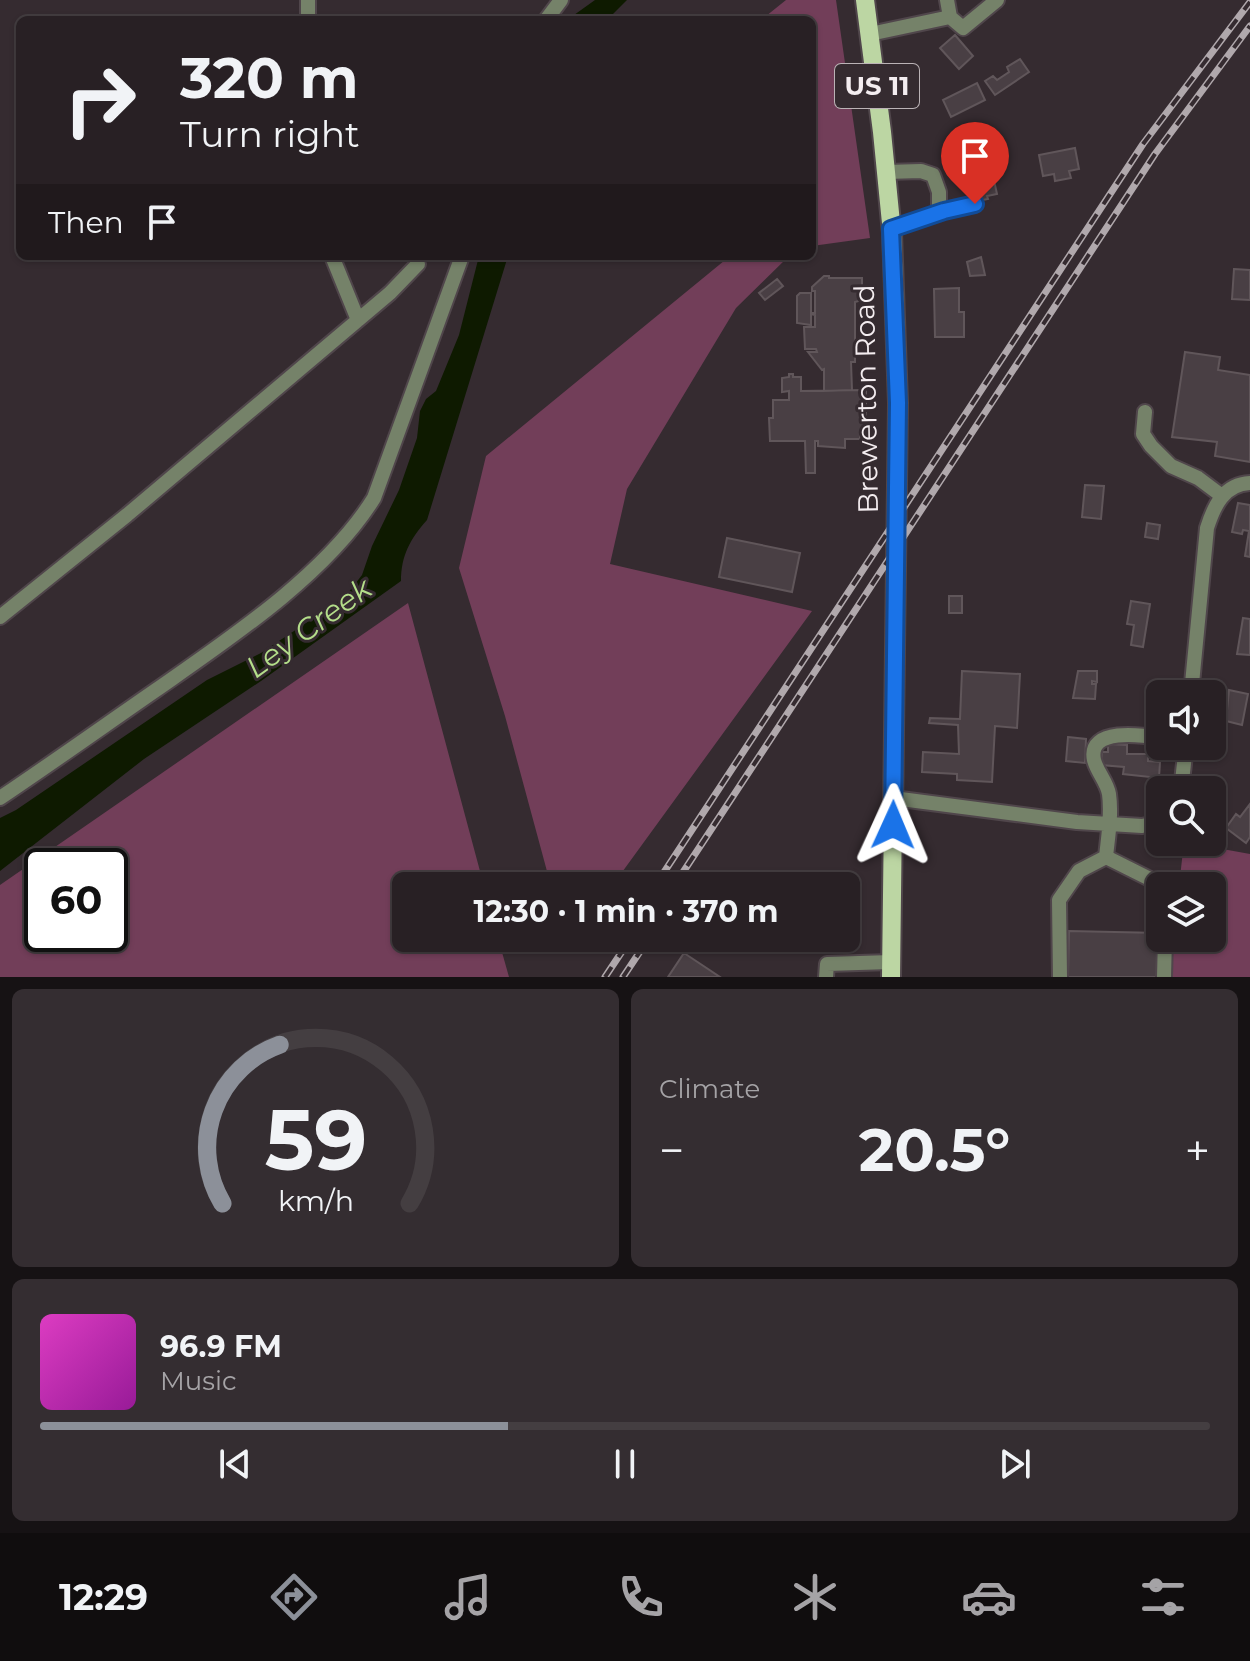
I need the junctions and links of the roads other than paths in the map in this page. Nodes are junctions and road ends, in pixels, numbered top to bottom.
1 (865, 0) edge
2 (947, 0) edge
3 (997, 0) edge
4 (950, 17) junction
5 (870, 34) junction
6 (886, 172) junction
7 (975, 204) dead end
8 (939, 212) junction
9 (891, 229) junction
10 (334, 260) edge
11 (461, 260) edge
12 (418, 264) dead end
13 (358, 320) junction
14 (1145, 412) dead end
15 (1250, 483) edge
16 (1218, 502) junction
17 (0, 617) edge
18 (1192, 680) edge
19 (1146, 737) edge
20 (0, 798) edge
21 (893, 798) junction
22 (1110, 824) junction
23 (1146, 825) edge
24 (1106, 857) junction
25 (1146, 877) edge
26 (1165, 952) edge
27 (891, 969) edge
28 (826, 977) edge
29 (1060, 977) edge
30 (1164, 977) edge

1 - 5 main road, Brewerton Road / US 11
2 - 4 street
3 - 4 street
4 - 5 street
5 - 6 main road, Brewerton Road / US 11
6 - 8 street
6 - 9 main road, Brewerton Road / US 11
7 - 8 street
8 - 9 street
9 - 21 main road, Brewerton Road / US 11
10 - 13 street
11 - 20 street
12 - 13 street
13 - 17 street
14 - 16 street
15 - 16 street
16 - 18 street
19 - 22 street
21 - 22 street
21 - 27 main road, US 11
22 - 23 street
22 - 24 street
24 - 25 street
24 - 29 street
26 - 30 street
27 - 28 street

